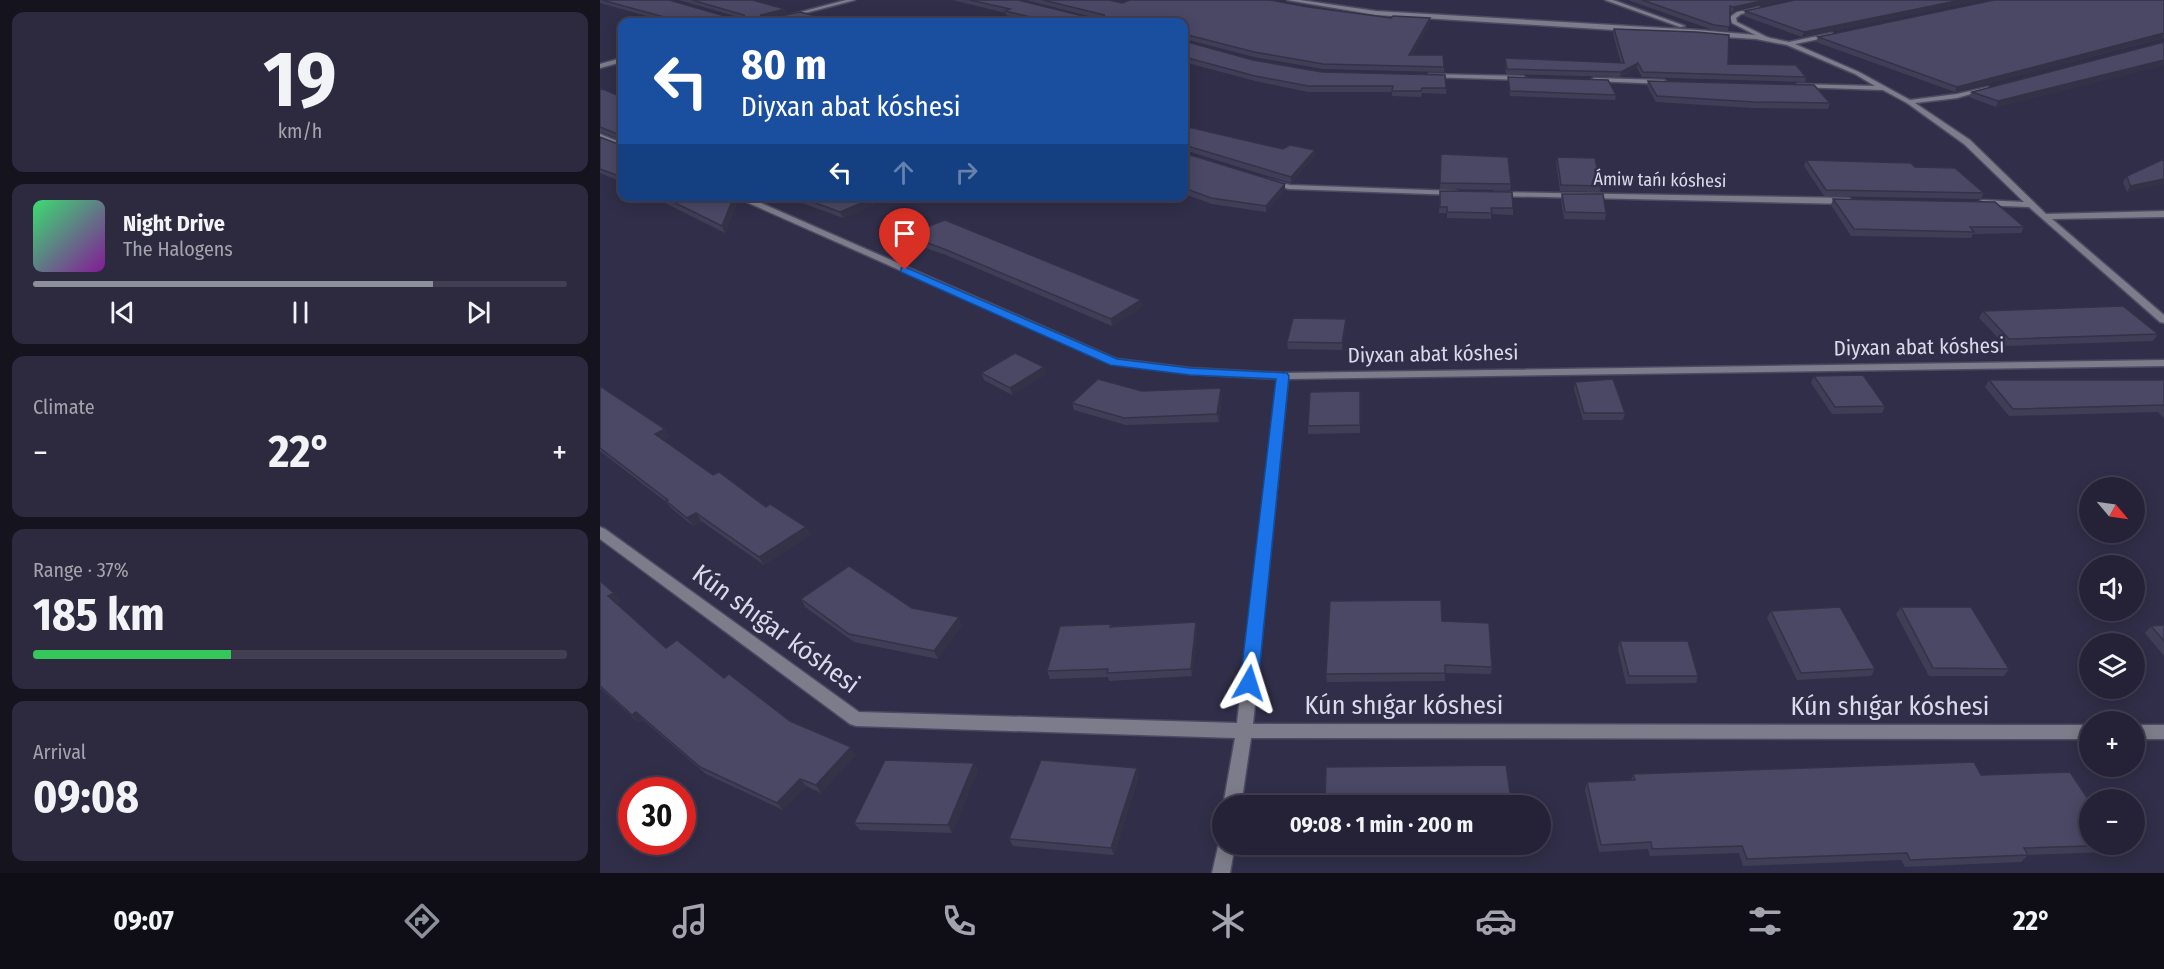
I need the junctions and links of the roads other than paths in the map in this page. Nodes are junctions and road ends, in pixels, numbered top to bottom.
1 (852, 0) edge
2 (1290, 0) edge
3 (1608, 0) edge
4 (1770, 6) edge
5 (782, 18) edge
6 (1698, 32) junction
7 (1844, 32) edge
8 (1769, 40) junction
9 (1788, 44) junction
10 (618, 61) edge
11 (600, 66) edge
12 (1419, 76) edge
13 (1526, 79) edge
14 (1586, 80) edge
15 (1669, 82) edge
16 (1788, 85) edge
17 (1992, 87) edge
18 (1884, 88) junction
19 (1910, 102) junction
20 (600, 136) edge
21 (618, 144) edge
22 (1257, 177) edge
23 (1461, 193) edge
24 (1485, 194) edge
25 (748, 201) edge
26 (1861, 201) edge
27 (1967, 203) edge
28 (2033, 205) junction
29 (2164, 214) edge
30 (2044, 217) junction
31 (2164, 320) edge
32 (2164, 363) edge
33 (1283, 376) junction
34 (600, 532) edge
35 (1244, 730) junction
36 (2079, 732) edge
37 (2145, 732) edge
38 (2164, 732) edge
39 (1234, 795) edge
40 (1224, 855) edge
41 (1221, 873) edge

1 - 5 street
2 - 6 street
3 - 6 street
4 - 8 street
6 - 8 street
7 - 9 street
8 - 9 street
9 - 18 street
10 - 11 street
12 - 13 street
14 - 15 street
16 - 18 street
17 - 19 street
18 - 19 street
19 - 28 street
20 - 21 street
22 - 23 street
24 - 26 street, Ámiw tańı kóshesi
25 - 33 street, Diyxan abat kóshesi
27 - 28 street
28 - 30 street
29 - 30 street
30 - 31 street
32 - 33 street, Diyxan abat kóshesi
33 - 35 street
34 - 35 street, Kún shıǵar kóshesi
35 - 36 street, Kún shıǵar kóshesi
35 - 39 street
37 - 38 street
40 - 41 street

